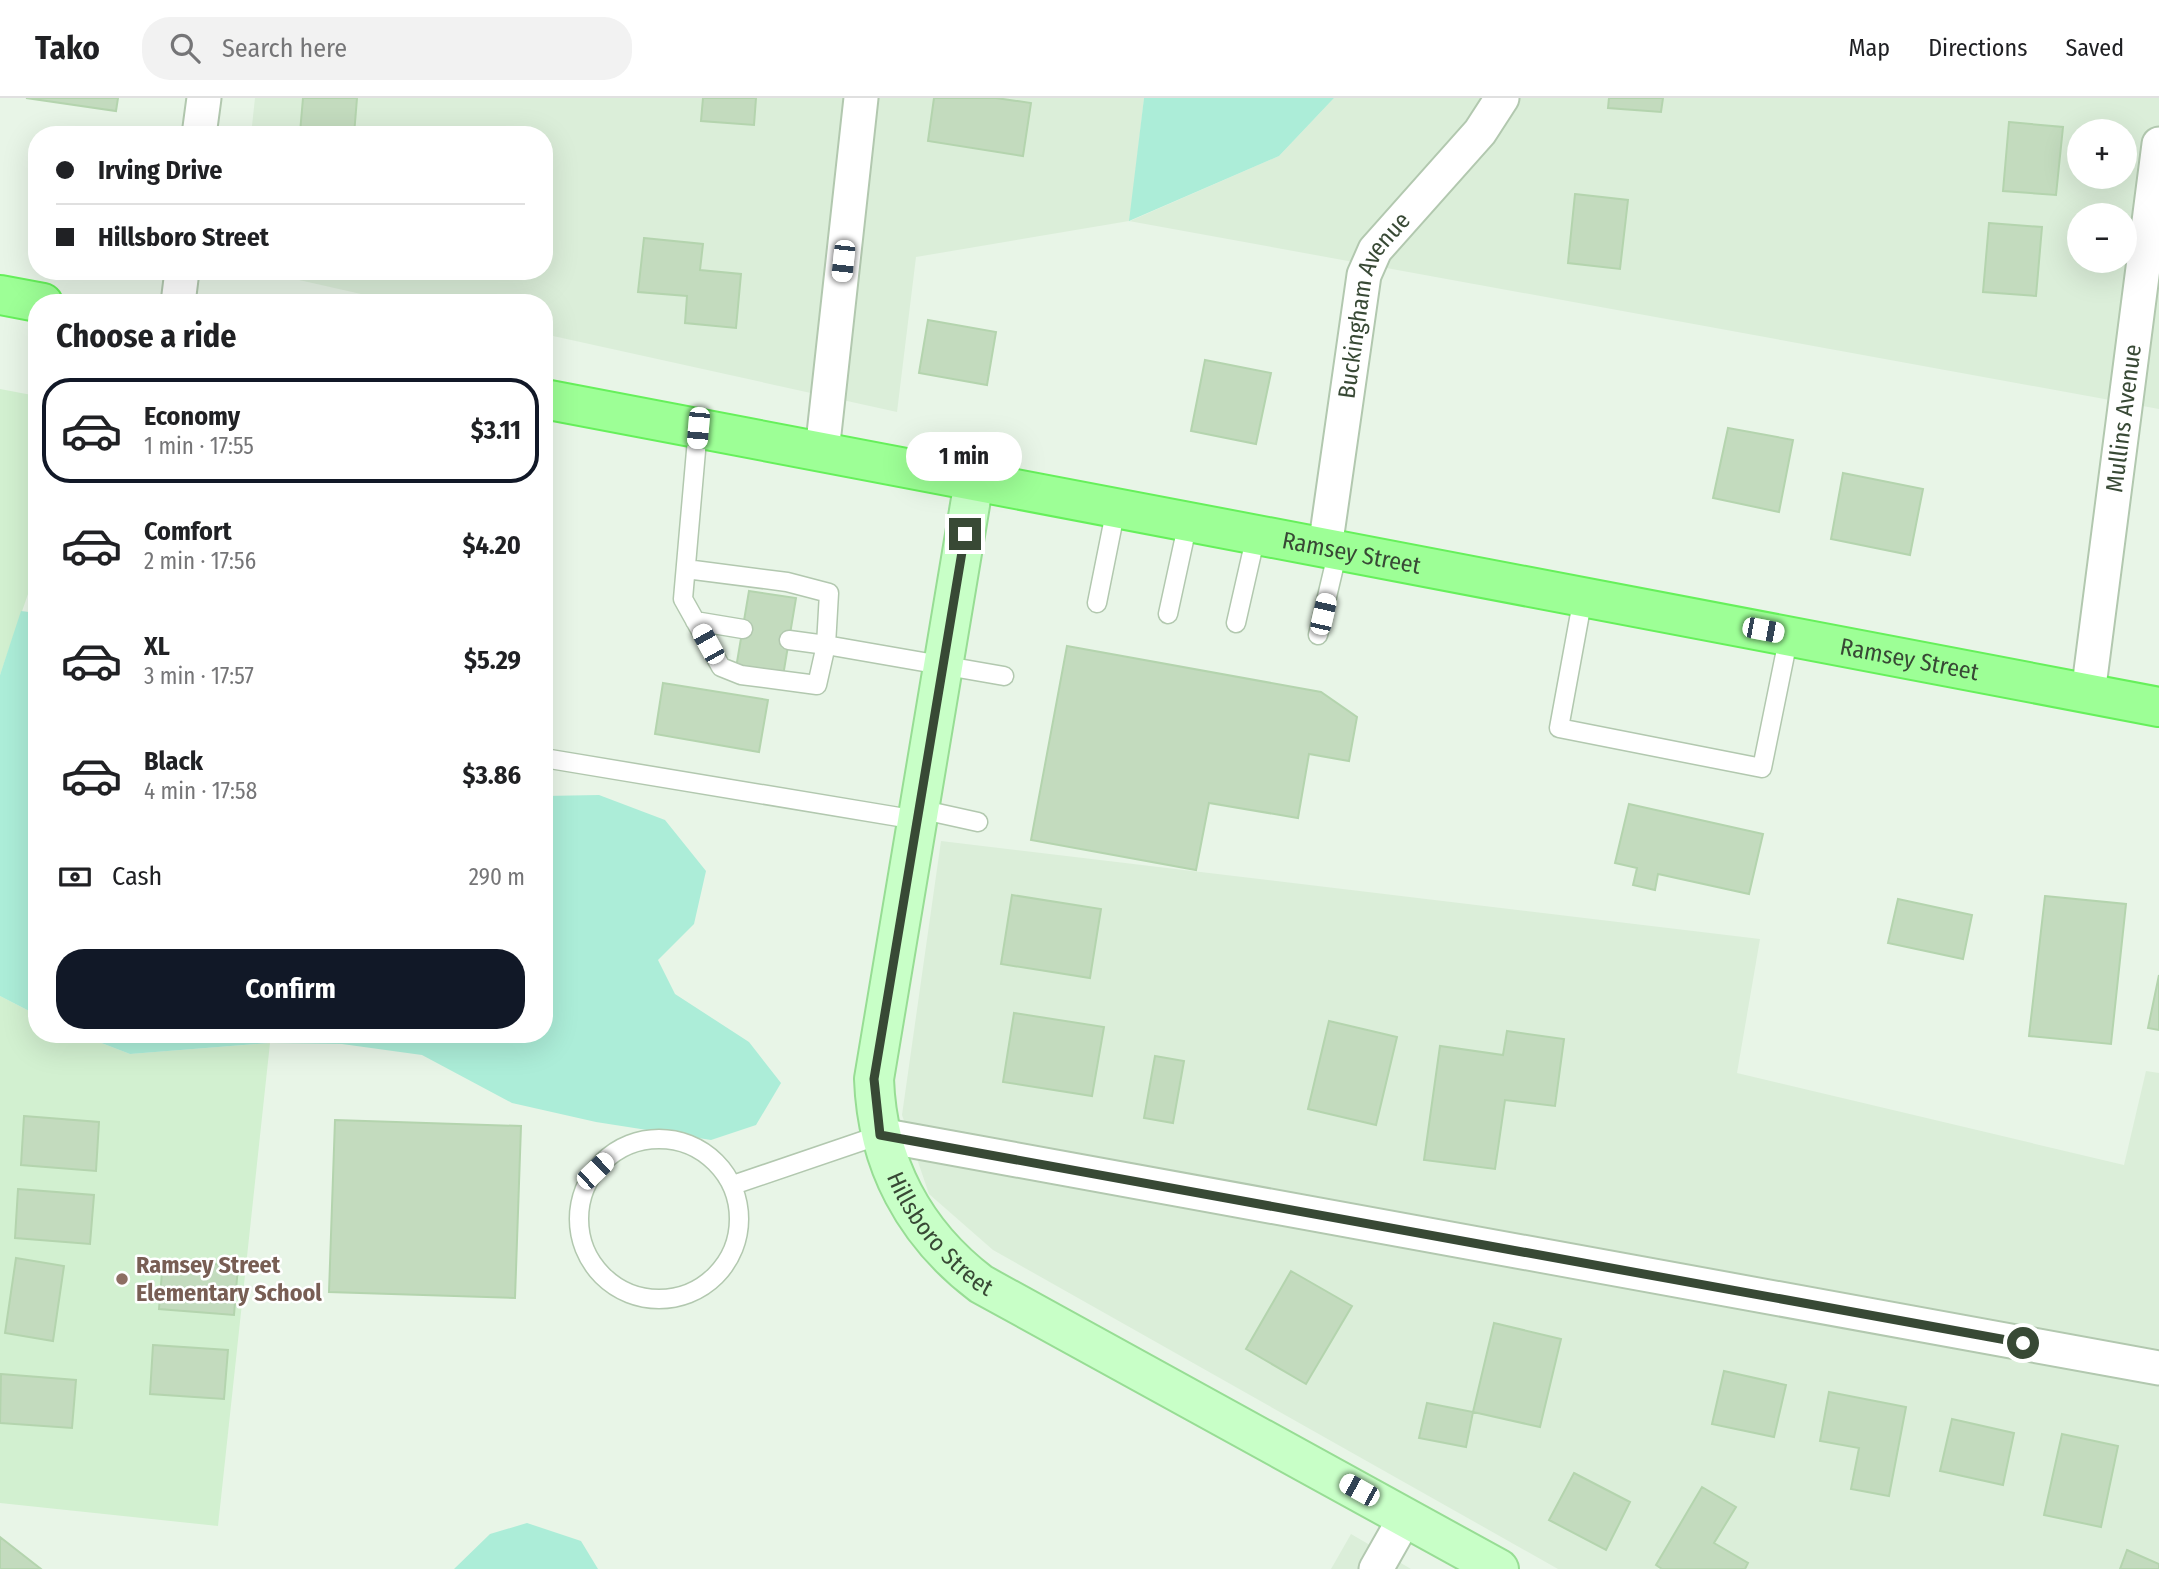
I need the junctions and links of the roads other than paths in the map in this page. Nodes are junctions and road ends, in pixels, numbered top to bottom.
1 (204, 98) edge
2 (861, 98) edge
3 (1502, 98) edge
4 (200, 126) edge
5 (2159, 144) edge
6 (0, 295) edge
7 (28, 300) edge
8 (553, 401) edge
9 (698, 428) junction
10 (822, 452) junction
11 (974, 481) junction
12 (1116, 508) junction
13 (1188, 522) junction
14 (1256, 535) junction
15 (1332, 549) junction
16 (686, 569) junction
17 (1583, 597) junction
18 (1097, 603) dead end
19 (1168, 614) dead end
20 (695, 621) junction
21 (1236, 623) dead end
22 (743, 629) dead end
23 (1318, 635) dead end
24 (1789, 635) junction
25 (789, 640) dead end
26 (825, 645) junction
27 (943, 665) junction
28 (1004, 676) dead end
29 (2088, 694) junction
30 (2159, 707) edge
31 (553, 759) edge
32 (918, 815) junction
33 (978, 822) dead end
34 (880, 1135) junction
35 (733, 1185) junction
36 (2159, 1368) edge
37 (1406, 1516) junction
38 (1376, 1569) edge
39 (1499, 1569) edge

1 - 4 street
2 - 10 street
3 - 15 street, Buckingham Avenue
5 - 29 street, Mullins Avenue
6 - 7 main road
8 - 9 main road, Ramsey Street
9 - 10 main road, Ramsey Street
9 - 16 lane
10 - 11 main road, Ramsey Street
11 - 12 main road, Ramsey Street
11 - 27 street, Hillsboro Street
12 - 13 main road, Ramsey Street
12 - 18 lane
13 - 14 main road, Ramsey Street
13 - 19 lane
14 - 15 main road, Ramsey Street
14 - 21 lane
15 - 17 main road, Ramsey Street
15 - 23 lane
16 - 20 lane
16 - 26 lane
17 - 24 main road, Ramsey Street
17 - 24 lane
20 - 22 lane
20 - 26 lane
24 - 29 main road, Ramsey Street
25 - 26 lane
26 - 27 lane
27 - 28 lane
27 - 32 street, Hillsboro Street
29 - 30 main road, Ramsey Street
31 - 32 lane
32 - 33 lane
32 - 34 street, Hillsboro Street
34 - 35 lane
34 - 36 street
34 - 37 street, Hillsboro Street
35 - 35 lane
37 - 38 street
37 - 39 street, Hillsboro Street

